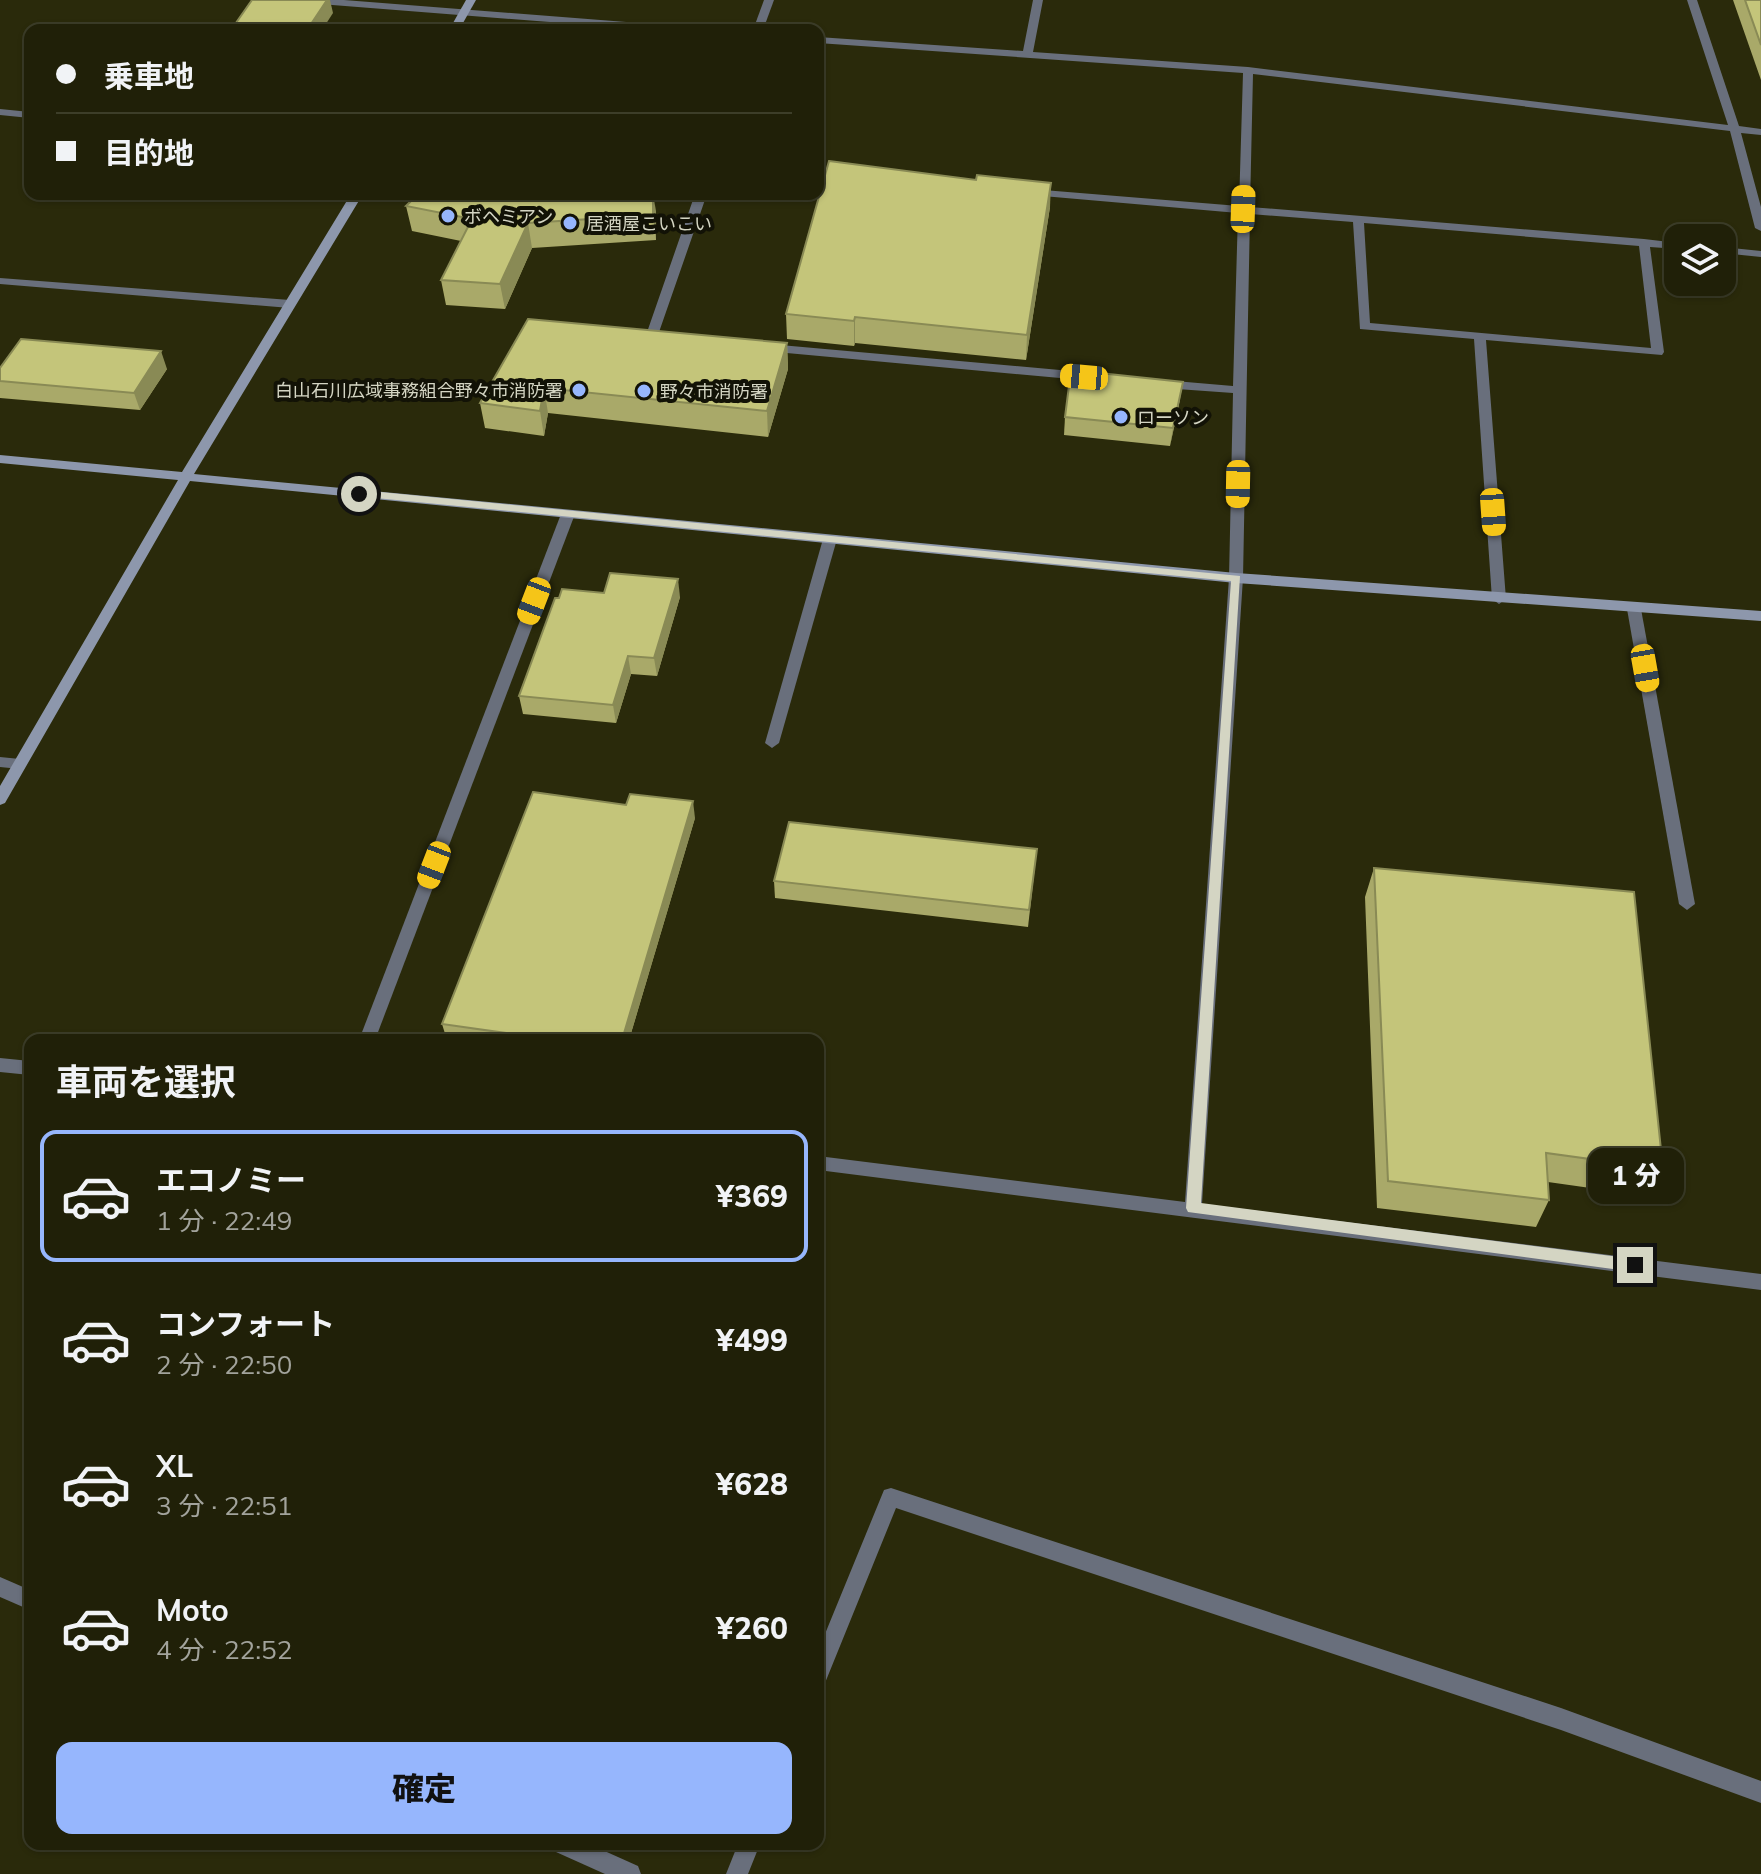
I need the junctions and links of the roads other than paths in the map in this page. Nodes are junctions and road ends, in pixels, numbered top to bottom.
1 (307, 0) edge
2 (471, 0) edge
3 (769, 0) edge
4 (1038, 0) edge
5 (1692, 0) edge
6 (465, 11) junction
7 (457, 24) edge
8 (619, 24) edge
9 (760, 24) edge
10 (824, 40) edge
11 (1028, 53) junction
12 (1248, 70) junction
13 (0, 112) edge
14 (24, 114) edge
15 (1735, 129) junction
16 (1761, 132) edge
17 (1022, 191) edge
18 (353, 200) edge
19 (699, 200) edge
20 (1243, 209) junction
21 (1358, 219) junction
22 (1761, 228) edge
23 (1644, 242) junction
24 (1664, 244) edge
25 (1736, 251) edge
26 (1761, 254) edge
27 (0, 281) edge
28 (290, 304) junction
29 (1480, 336) junction
30 (682, 341) edge
31 (762, 348) edge
32 (1112, 379) edge
33 (1143, 382) edge
34 (1239, 390) junction
35 (0, 459) edge
36 (186, 477) junction
37 (568, 514) junction
38 (830, 539) junction
39 (1236, 578) junction
40 (1499, 599) junction
41 (1634, 609) junction
42 (1761, 616) edge
43 (772, 743) dead end
44 (0, 762) edge
45 (20, 764) junction
46 (0, 799) edge
47 (1687, 904) dead end
48 (369, 1034) edge
49 (0, 1065) edge
50 (24, 1067) edge
51 (824, 1164) edge
52 (1193, 1208) junction
53 (1761, 1282) edge
54 (0, 1587) edge
55 (24, 1597) edge
56 (824, 1661) edge
57 (1761, 1792) edge
58 (577, 1850) edge
59 (747, 1850) edge
60 (630, 1874) edge
61 (737, 1874) edge

1 - 6 street
2 - 6 street
3 - 9 street
4 - 11 street
5 - 15 street
6 - 7 street
6 - 8 street
10 - 11 street
11 - 12 street
12 - 15 street
12 - 20 street
13 - 14 street
15 - 16 street
15 - 22 street
17 - 20 street
18 - 28 street
19 - 30 street
20 - 21 street
20 - 34 street
21 - 23 street
21 - 29 street
23 - 24 street
23 - 29 street
25 - 26 street
27 - 28 street
28 - 36 street
29 - 40 street
31 - 32 street
33 - 34 street
34 - 39 street
35 - 36 street
36 - 37 street
36 - 45 street
37 - 38 street
37 - 48 street
38 - 39 street
38 - 43 street
39 - 40 street
39 - 52 street
40 - 41 street
41 - 42 street
41 - 47 street
44 - 45 street
45 - 46 street
49 - 50 street
51 - 52 street
52 - 53 street
54 - 55 street
56 - 57 street
58 - 60 street
59 - 61 street

